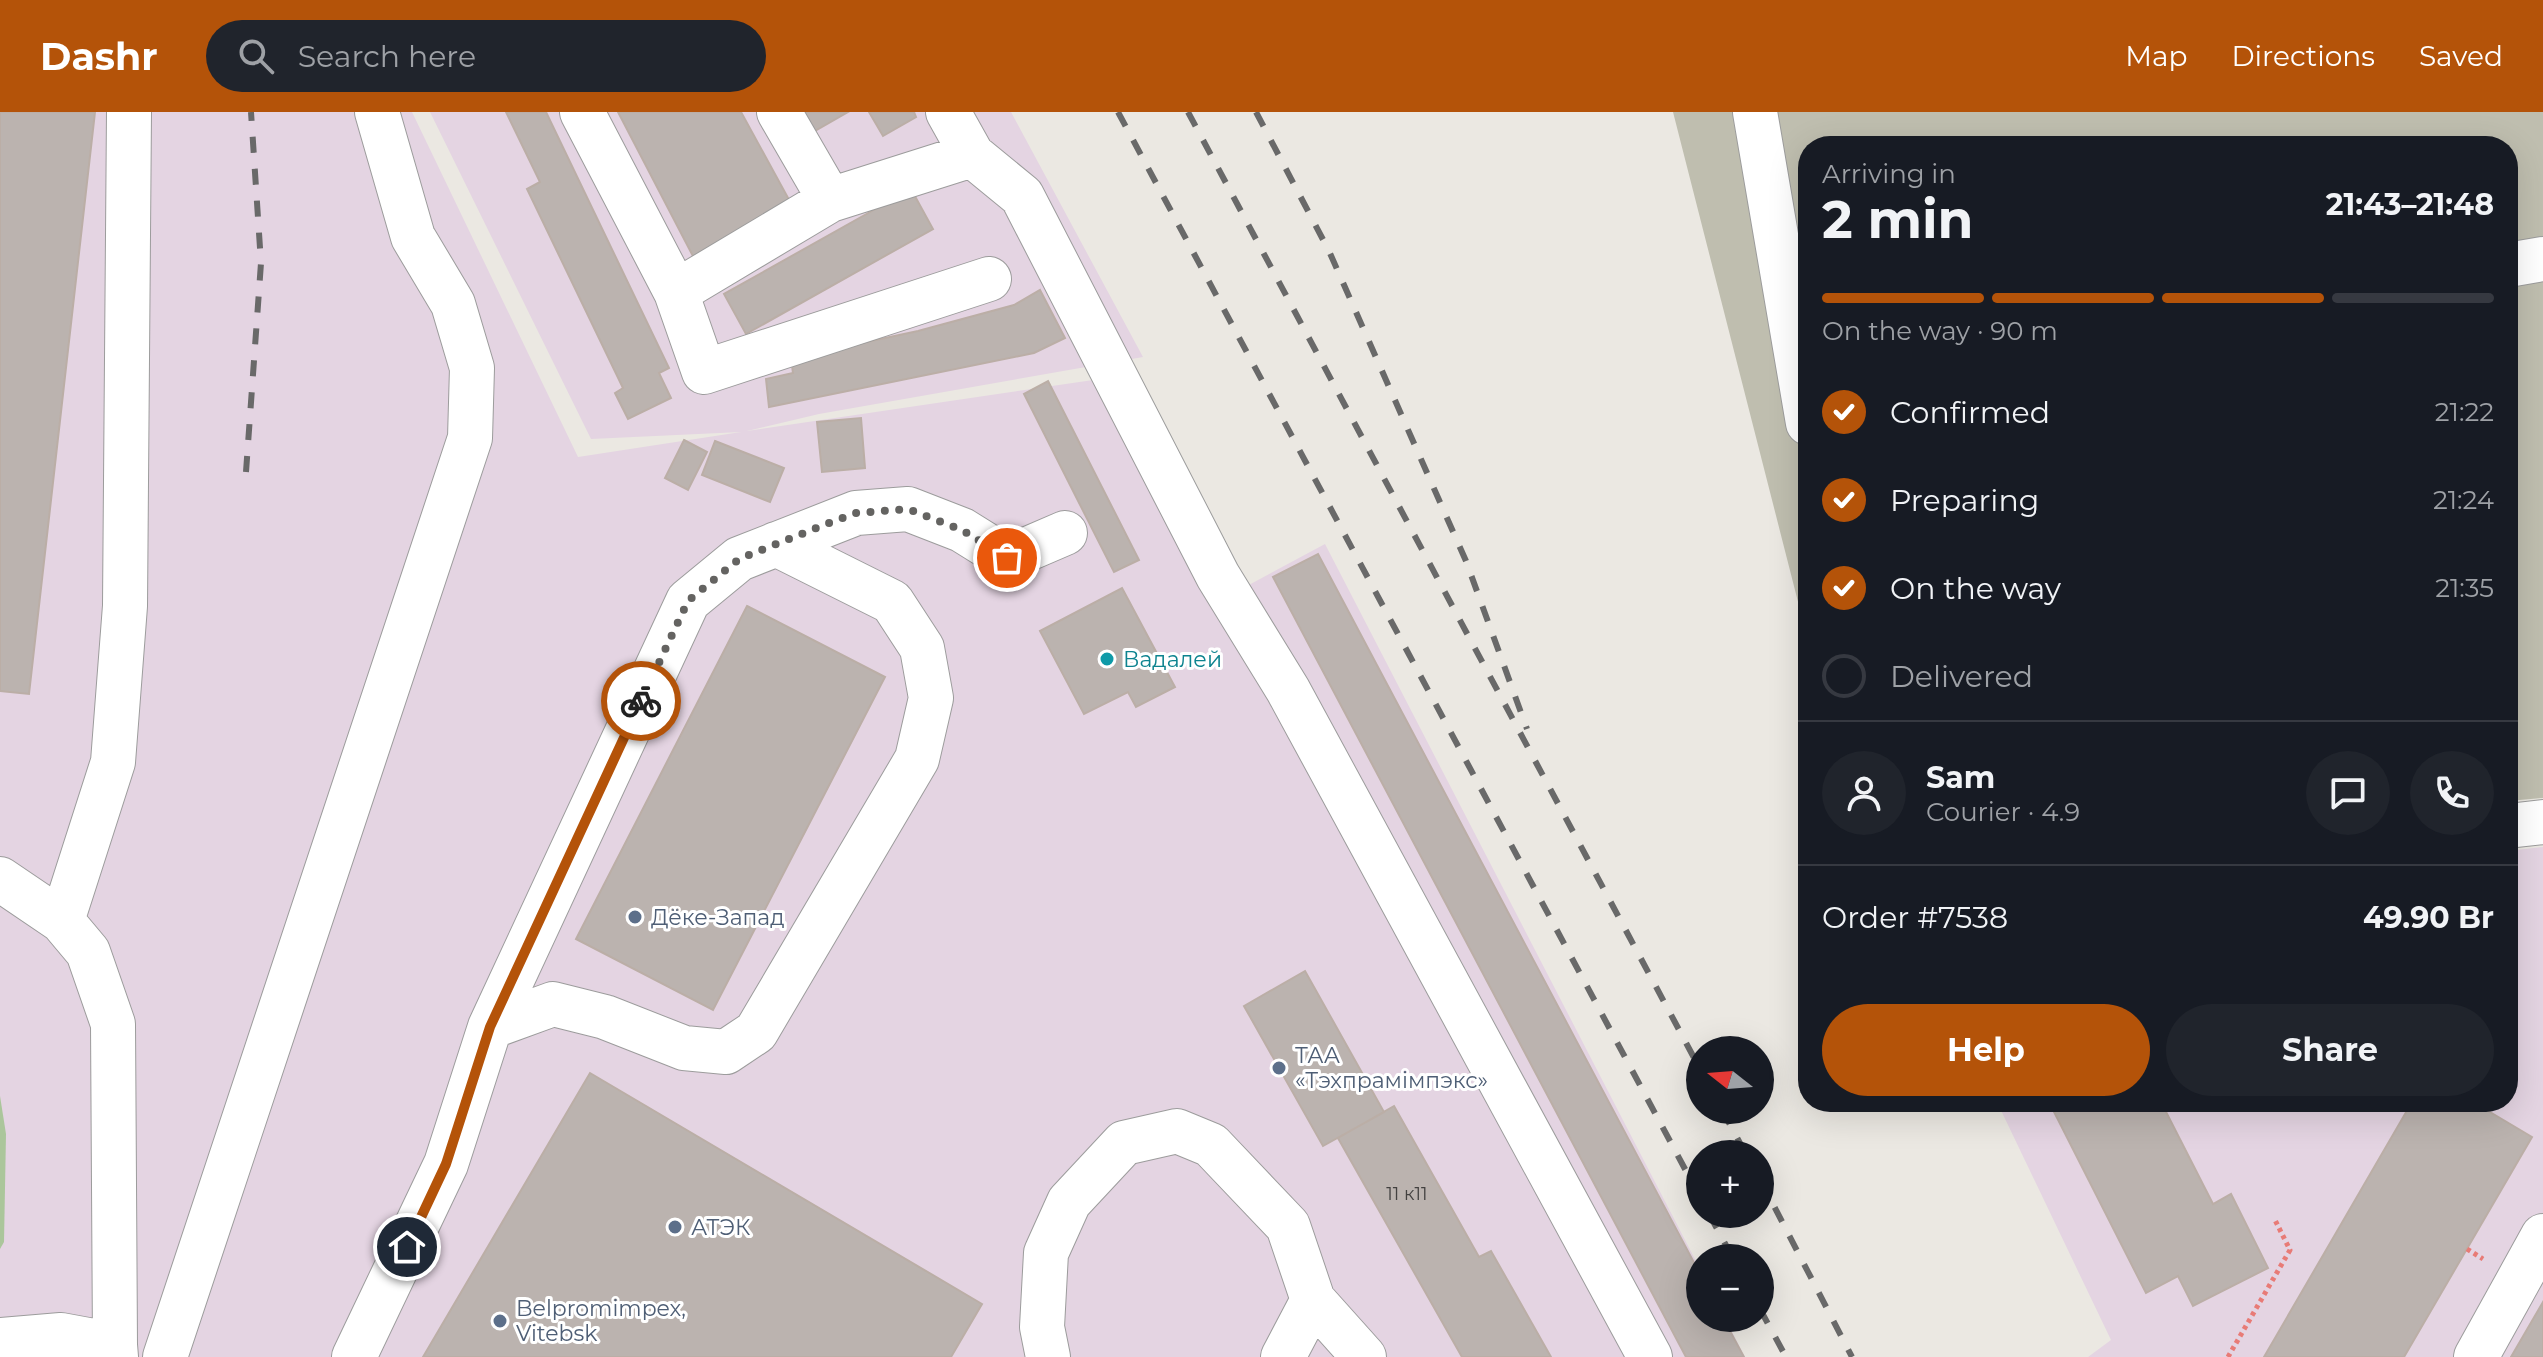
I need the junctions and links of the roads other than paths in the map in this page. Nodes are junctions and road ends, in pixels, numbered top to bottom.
1 (129, 112) edge
2 (377, 112) edge
3 (582, 112) edge
4 (779, 112) edge
5 (948, 112) edge
6 (1755, 112) edge
7 (972, 155) junction
8 (830, 200) junction
9 (2543, 259) edge
10 (2518, 263) edge
11 (989, 279) dead end
12 (676, 292) junction
13 (1798, 358) edge
14 (1065, 533) dead end
15 (776, 544) junction
16 (2543, 822) edge
17 (2518, 825) edge
18 (0, 879) edge
19 (62, 921) junction
20 (490, 1027) junction
21 (2543, 1236) edge
22 (1313, 1300) junction
23 (0, 1340) edge
24 (115, 1351) edge
25 (165, 1357) edge
26 (354, 1357) edge
27 (1048, 1357) edge
28 (1283, 1357) edge
29 (1364, 1357) edge
30 (1650, 1357) edge
31 (2476, 1357) edge

1 - 19 street
2 - 25 street
3 - 12 street
4 - 8 street
5 - 7 street
6 - 13 street
7 - 8 street
7 - 30 street
8 - 12 street
9 - 10 street
11 - 12 street
14 - 15 street
15 - 20 street
15 - 20 street
16 - 17 street
18 - 19 street
19 - 24 street
20 - 26 street
21 - 31 street
22 - 27 street
22 - 28 street
22 - 29 street
23 - 24 street

